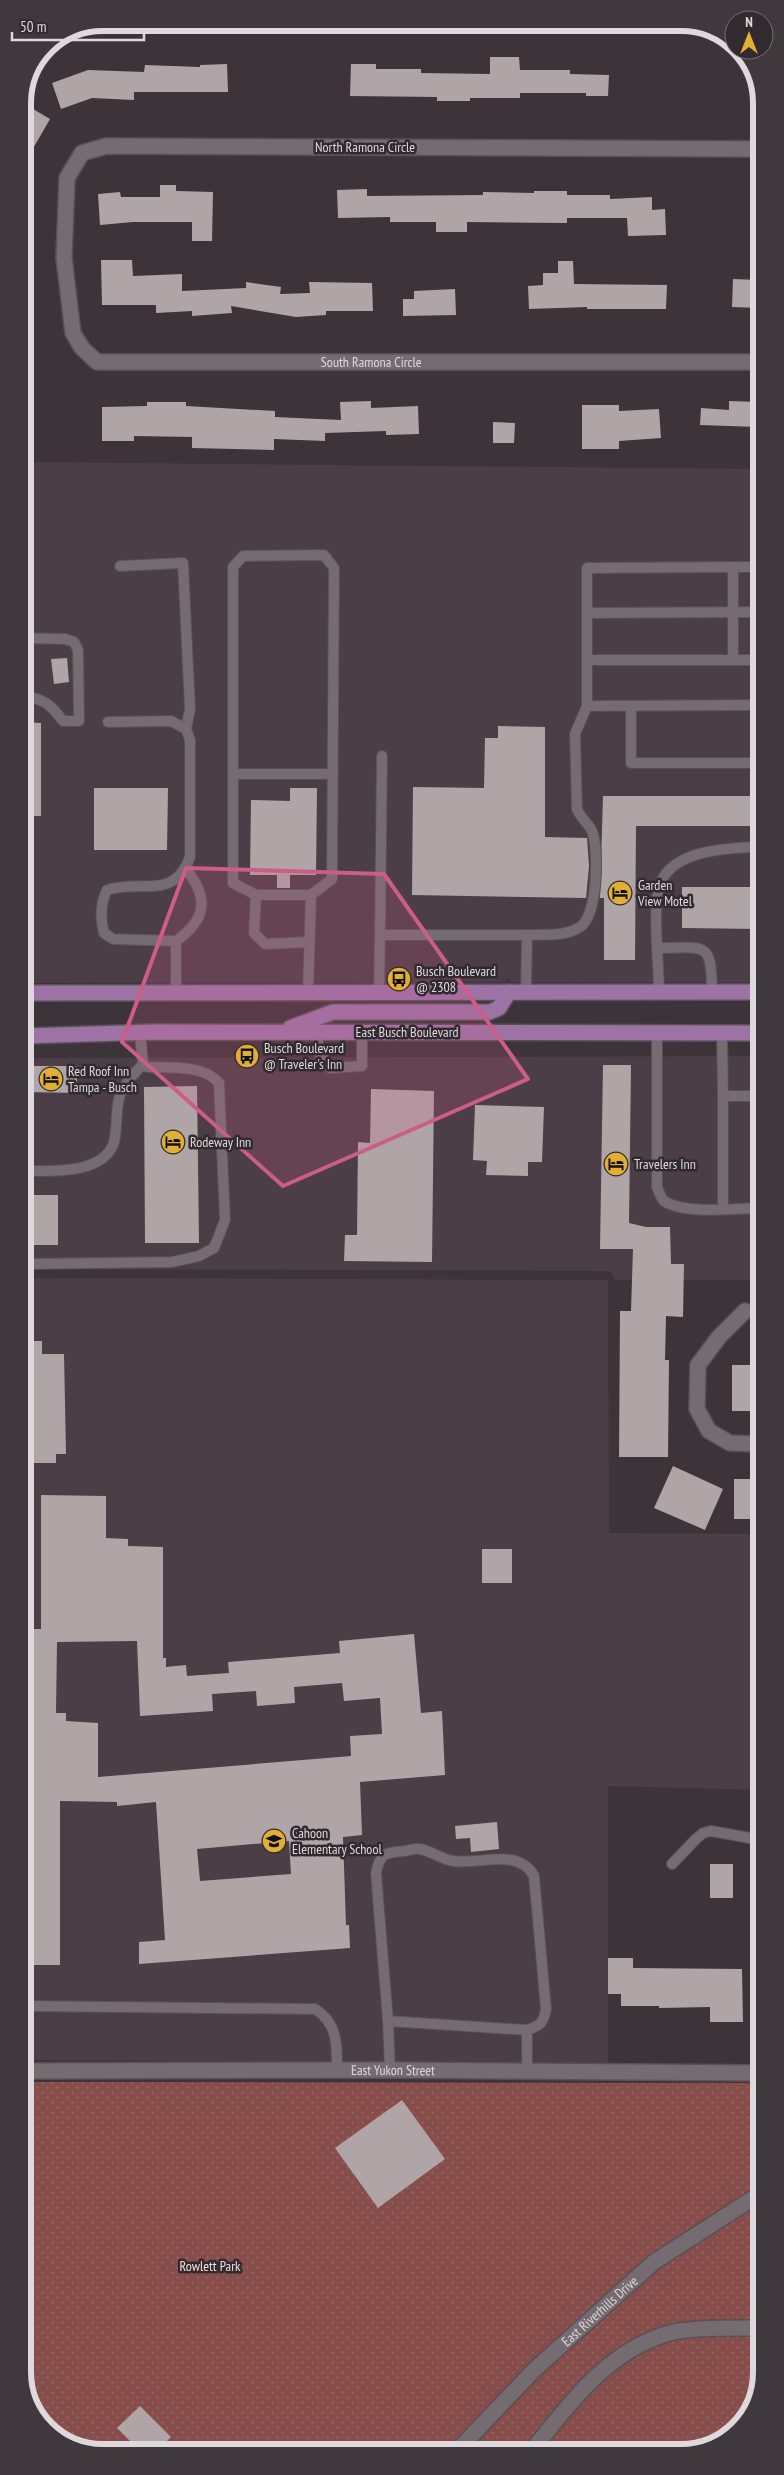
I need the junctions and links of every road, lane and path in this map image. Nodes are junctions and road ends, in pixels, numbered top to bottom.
1 (753, 149) edge
2 (64, 258) joint
3 (753, 362) edge
4 (120, 566) dead end
5 (732, 567) junction
6 (753, 567) edge
7 (733, 612) junction
8 (753, 612) edge
9 (587, 613) junction
10 (31, 638) edge
11 (587, 660) junction
12 (733, 660) junction
13 (753, 660) edge
14 (31, 697) edge
15 (587, 706) junction
16 (632, 706) junction
17 (753, 706) edge
18 (108, 722) dead end
19 (186, 729) junction
20 (382, 756) dead end
21 (753, 763) edge
22 (233, 774) junction
23 (333, 774) junction
24 (753, 847) edge
25 (186, 868) junction
26 (256, 895) junction
27 (311, 895) junction
28 (380, 935) junction
29 (527, 935) junction
30 (176, 941) junction
31 (309, 942) junction
32 (658, 948) junction
33 (176, 992) junction
34 (308, 992) junction
35 (379, 992) junction
36 (509, 992) junction
37 (526, 992) junction
38 (659, 992) junction
39 (712, 992) junction
40 (753, 992) edge
41 (31, 994) edge
42 (279, 1032) junction
43 (318, 1032) junction
44 (362, 1032) junction
45 (140, 1033) junction
46 (657, 1033) junction
47 (722, 1033) junction
48 (753, 1033) edge
49 (31, 1036) edge
50 (142, 1064) junction
51 (723, 1096) junction
52 (753, 1096) edge
53 (31, 1171) edge
54 (723, 1208) junction
55 (753, 1208) edge
56 (31, 1264) edge
57 (745, 1311) dead end
58 (753, 1444) edge
59 (753, 1839) edge
60 (672, 1864) dead end
61 (31, 2006) edge
62 (388, 2021) junction
63 (526, 2030) junction
64 (337, 2070) junction
65 (390, 2070) junction
66 (31, 2071) edge
67 (527, 2071) junction
68 (753, 2073) edge
69 (753, 2198) edge
70 (753, 2328) edge
71 (464, 2444) edge
72 (536, 2444) edge

1 - 2 street, North Ramona Circle
2 - 3 street, South Ramona Circle
4 - 19 lane
5 - 6 lane
5 - 7 lane
5 - 9 lane
7 - 8 lane
7 - 9 lane
7 - 12 lane
9 - 11 lane
10 - 14 lane
11 - 12 lane
11 - 15 lane
12 - 13 lane
15 - 16 lane
15 - 29 lane
16 - 17 lane
16 - 21 lane
18 - 19 lane
19 - 25 lane
20 - 28 lane
22 - 23 lane
22 - 23 lane
22 - 26 lane
23 - 27 lane
24 - 32 lane
25 - 30 lane
25 - 30 lane
26 - 27 lane
26 - 31 lane
27 - 31 lane
28 - 29 lane
28 - 35 lane
29 - 37 lane
30 - 33 lane
31 - 34 lane
32 - 38 lane
32 - 39 lane
33 - 34 main road
33 - 41 main road
34 - 35 main road
35 - 36 main road
36 - 37 main road
36 - 42 main road
37 - 38 main road
38 - 39 main road
39 - 40 main road
42 - 43 main road, East Busch Boulevard
42 - 45 main road, East Busch Boulevard
43 - 44 main road, East Busch Boulevard
43 - 44 lane
44 - 46 main road, East Busch Boulevard
45 - 49 main road, East Busch Boulevard
45 - 50 lane
46 - 47 main road, East Busch Boulevard
46 - 54 lane
47 - 48 main road, East Busch Boulevard
47 - 51 lane
50 - 53 lane
50 - 56 lane
51 - 52 lane
51 - 54 lane
54 - 55 lane
57 - 58 street
59 - 60 lane
61 - 64 lane
62 - 63 lane
62 - 63 lane
62 - 65 lane
63 - 67 lane
64 - 65 street, East Yukon Street
64 - 66 street, East Yukon Street
65 - 67 street, East Yukon Street
67 - 68 street, East Yukon Street
69 - 71 street, East Riverhills Drive
70 - 72 street

